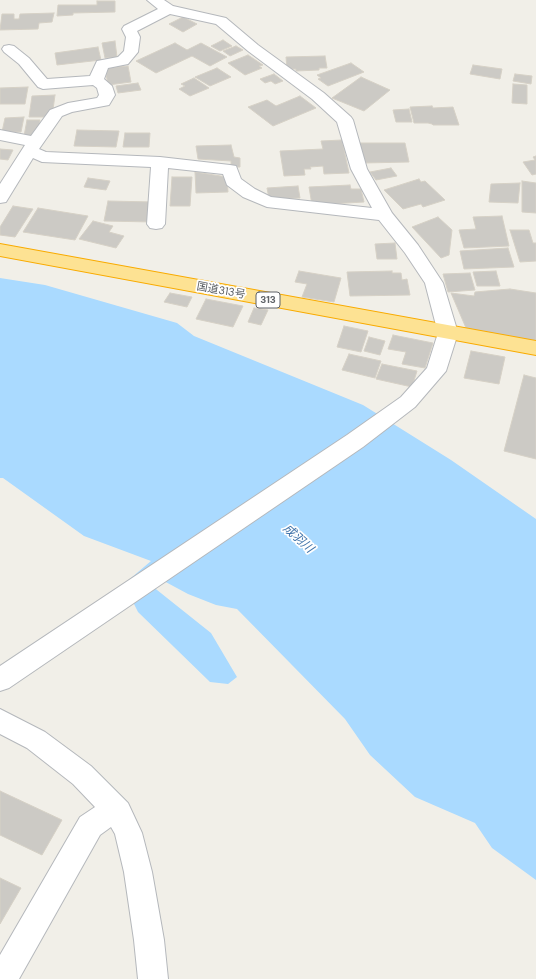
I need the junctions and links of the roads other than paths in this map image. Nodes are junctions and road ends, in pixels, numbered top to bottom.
1 (154, 0) edge
2 (168, 9) junction
3 (9, 48) dead end
4 (96, 80) junction
5 (0, 135) edge
6 (32, 146) junction
7 (160, 162) junction
8 (0, 198) edge
9 (384, 215) junction
10 (156, 224) dead end
11 (0, 250) edge
12 (448, 333) junction
13 (536, 348) edge
14 (0, 680) edge
15 (0, 721) edge
16 (118, 812) junction
17 (3, 979) edge
18 (153, 979) edge

1 - 2 street
2 - 4 street
2 - 9 street
3 - 4 street
4 - 6 street
5 - 6 street
6 - 7 street
6 - 8 street
7 - 9 street
7 - 10 street
9 - 12 street
11 - 12 highway, 国道313号 / 313
12 - 13 highway, 国道313号 / 313
12 - 14 street
15 - 16 street
16 - 17 street
16 - 18 street

